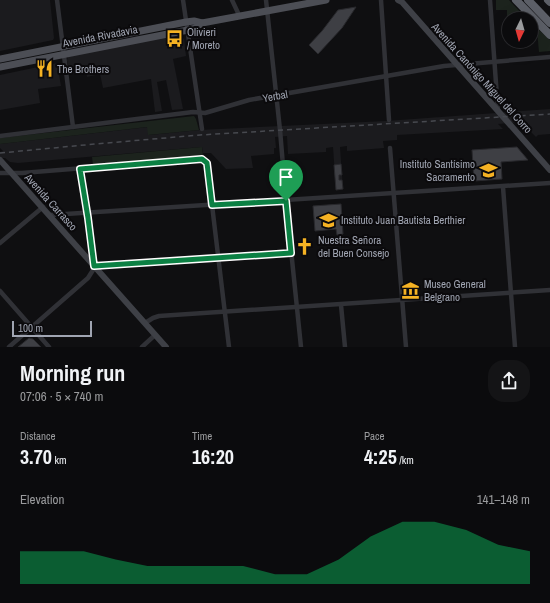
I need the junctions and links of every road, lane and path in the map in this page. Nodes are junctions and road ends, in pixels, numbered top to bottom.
1 (57, 0) edge
2 (183, 0) edge
3 (232, 0) edge
4 (266, 0) edge
5 (326, 0) edge
6 (381, 0) edge
7 (398, 0) edge
8 (490, 0) edge
9 (516, 0) edge
10 (528, 0) edge
11 (266, 11) junction
12 (239, 15) junction
13 (186, 22) junction
14 (202, 23) junction
15 (550, 23) edge
16 (188, 30) junction
17 (550, 35) edge
18 (62, 46) junction
19 (64, 55) junction
20 (550, 57) edge
21 (0, 59) edge
22 (495, 61) junction
23 (456, 64) junction
24 (0, 67) edge
25 (386, 76) junction
26 (276, 96) junction
27 (498, 111) junction
28 (200, 112) junction
29 (389, 120) dead end
30 (73, 127) junction
31 (202, 130) dead end
32 (0, 136) edge
33 (390, 148) dead end
34 (0, 160) edge
35 (80, 169) junction
36 (550, 170) edge
37 (0, 173) edge
38 (12, 173) junction
39 (550, 183) edge
40 (504, 187) junction
41 (394, 193) junction
42 (286, 201) junction
43 (212, 205) junction
44 (43, 207) junction
45 (88, 212) junction
46 (50, 215) junction
47 (0, 243) edge
48 (291, 253) junction
49 (218, 258) junction
50 (94, 266) junction
51 (550, 290) edge
52 (0, 291) edge
53 (511, 293) junction
54 (402, 300) junction
55 (341, 305) junction
56 (296, 307) junction
57 (225, 312) junction
58 (145, 323) junction
59 (32, 328) junction
60 (155, 334) junction
61 (9, 347) edge
62 (49, 347) edge
63 (142, 347) edge
64 (166, 347) edge
65 (229, 347) edge
66 (301, 347) edge
67 (345, 347) edge
68 (406, 347) edge
69 (516, 347) edge

1 - 18 street
2 - 13 street
3 - 12 street
4 - 11 street
5 - 11 main road, Avenida Rivadavia
6 - 25 street
7 - 23 main road, Avenida Canónigo Miguel del Corro
8 - 22 street
9 - 17 highway
10 - 15 highway
11 - 12 main road, Avenida Rivadavia
11 - 26 street
12 - 14 main road, Avenida Rivadavia
13 - 14 main road, Avenida Rivadavia
13 - 16 street
13 - 18 main road, Avenida Rivadavia
14 - 16 main road, Avenida Rivadavia
16 - 19 main road, Avenida Rivadavia
16 - 28 street
18 - 19 street
18 - 21 main road, Avenida Rivadavia
19 - 24 main road, Avenida Rivadavia
19 - 30 street
20 - 22 street, Yerbal
22 - 23 street, Yerbal
22 - 27 street
23 - 25 street, Yerbal
23 - 27 main road, Avenida Canónigo Miguel del Corro
25 - 26 street, Yerbal
25 - 29 street
26 - 28 street, Yerbal
26 - 42 street
27 - 36 main road, Avenida Canónigo Miguel del Corro
28 - 30 street, Yerbal
28 - 31 street
30 - 32 street, Yerbal
33 - 41 street
34 - 38 main road, Avenida Carrasco
35 - 38 street
35 - 43 street
35 - 45 street
37 - 38 street
38 - 44 main road, Avenida Carrasco
39 - 40 street
40 - 41 street
40 - 53 street
41 - 42 street
41 - 54 street
42 - 43 street
42 - 48 street
43 - 45 street
43 - 49 street
44 - 46 main road, Avenida Carrasco
44 - 47 street
45 - 46 street
45 - 50 street
46 - 50 main road, Avenida Carrasco
48 - 49 street
48 - 56 street
49 - 50 street
49 - 57 street
50 - 58 main road, Avenida Carrasco
50 - 59 street
51 - 53 street
52 - 59 street
53 - 54 street
53 - 69 street
54 - 55 street
54 - 68 street
55 - 56 street
55 - 67 street
56 - 57 street
56 - 66 street
57 - 58 street
57 - 65 street
58 - 60 main road, Avenida Carrasco
59 - 61 street
59 - 62 street
60 - 63 street
60 - 64 main road, Avenida Carrasco

